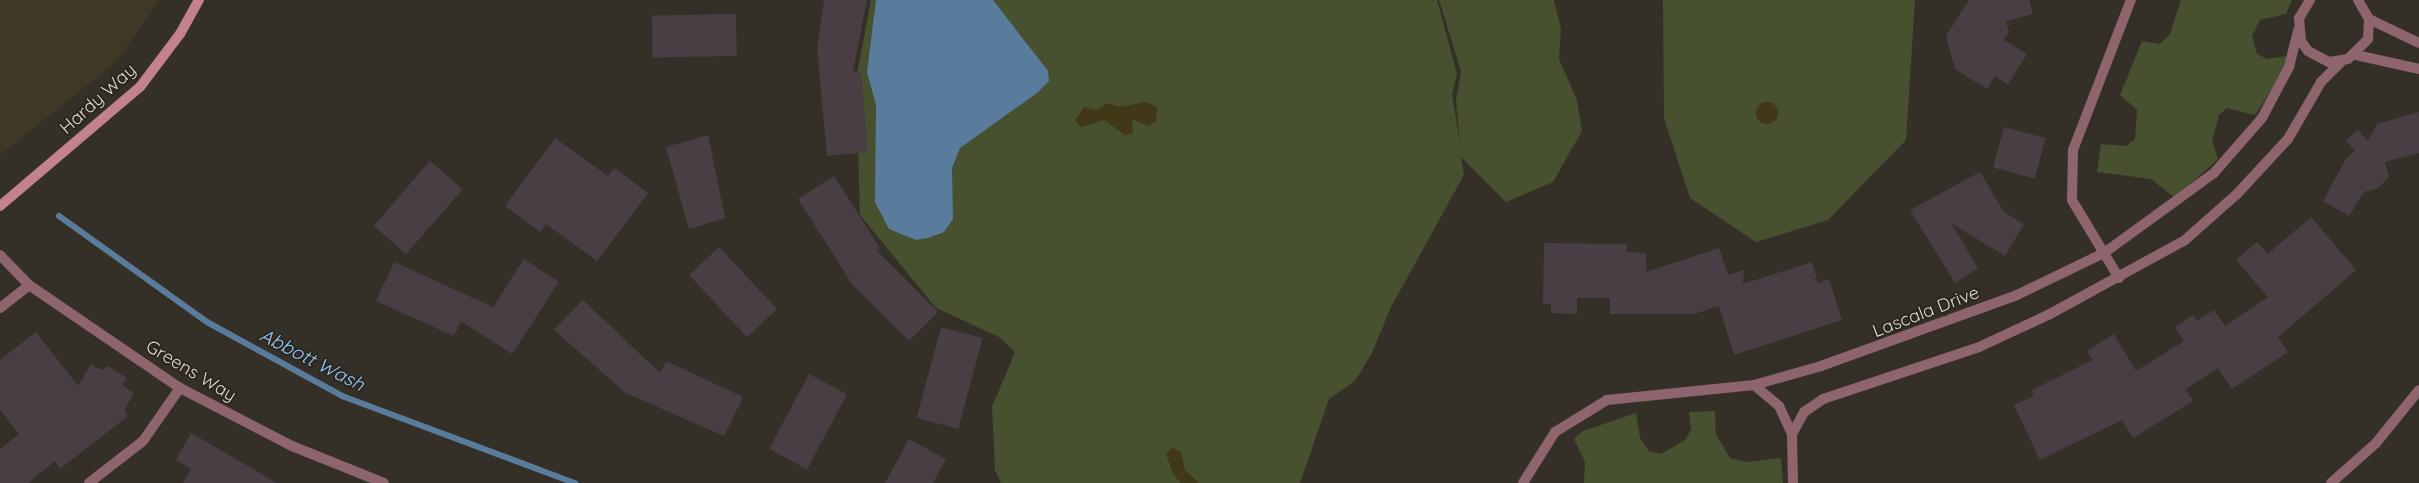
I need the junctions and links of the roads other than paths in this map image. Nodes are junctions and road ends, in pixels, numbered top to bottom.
1 (199, 0) edge
2 (2131, 0) edge
3 (2310, 0) edge
4 (2362, 3) edge
5 (2369, 19) junction
6 (2298, 30) junction
7 (2419, 44) edge
8 (2356, 55) junction
9 (2341, 62) junction
10 (2419, 69) edge
11 (0, 206) edge
12 (2104, 253) junction
13 (0, 255) edge
14 (2119, 278) junction
15 (29, 285) junction
16 (0, 308) edge
17 (1754, 385) junction
18 (180, 388) junction
19 (2419, 390) edge
20 (1792, 434) junction
21 (89, 483) edge
22 (384, 483) edge
23 (1523, 483) edge
24 (1793, 483) edge
25 (2331, 483) edge

1 - 11 main road, Hardy Way
2 - 12 street
3 - 6 street, Lascala Drive
4 - 5 street
5 - 7 street
5 - 8 street
6 - 9 street
6 - 12 street, Lascala Drive
8 - 9 street
8 - 10 street
9 - 14 street
12 - 14 street
12 - 17 street, Lascala Drive
13 - 15 street, Greens Way
14 - 20 street
15 - 16 street
15 - 18 street, Greens Way
17 - 20 street
17 - 23 street, Lascala Drive
18 - 21 street
18 - 22 street, Greens Way
19 - 25 street
20 - 24 street

